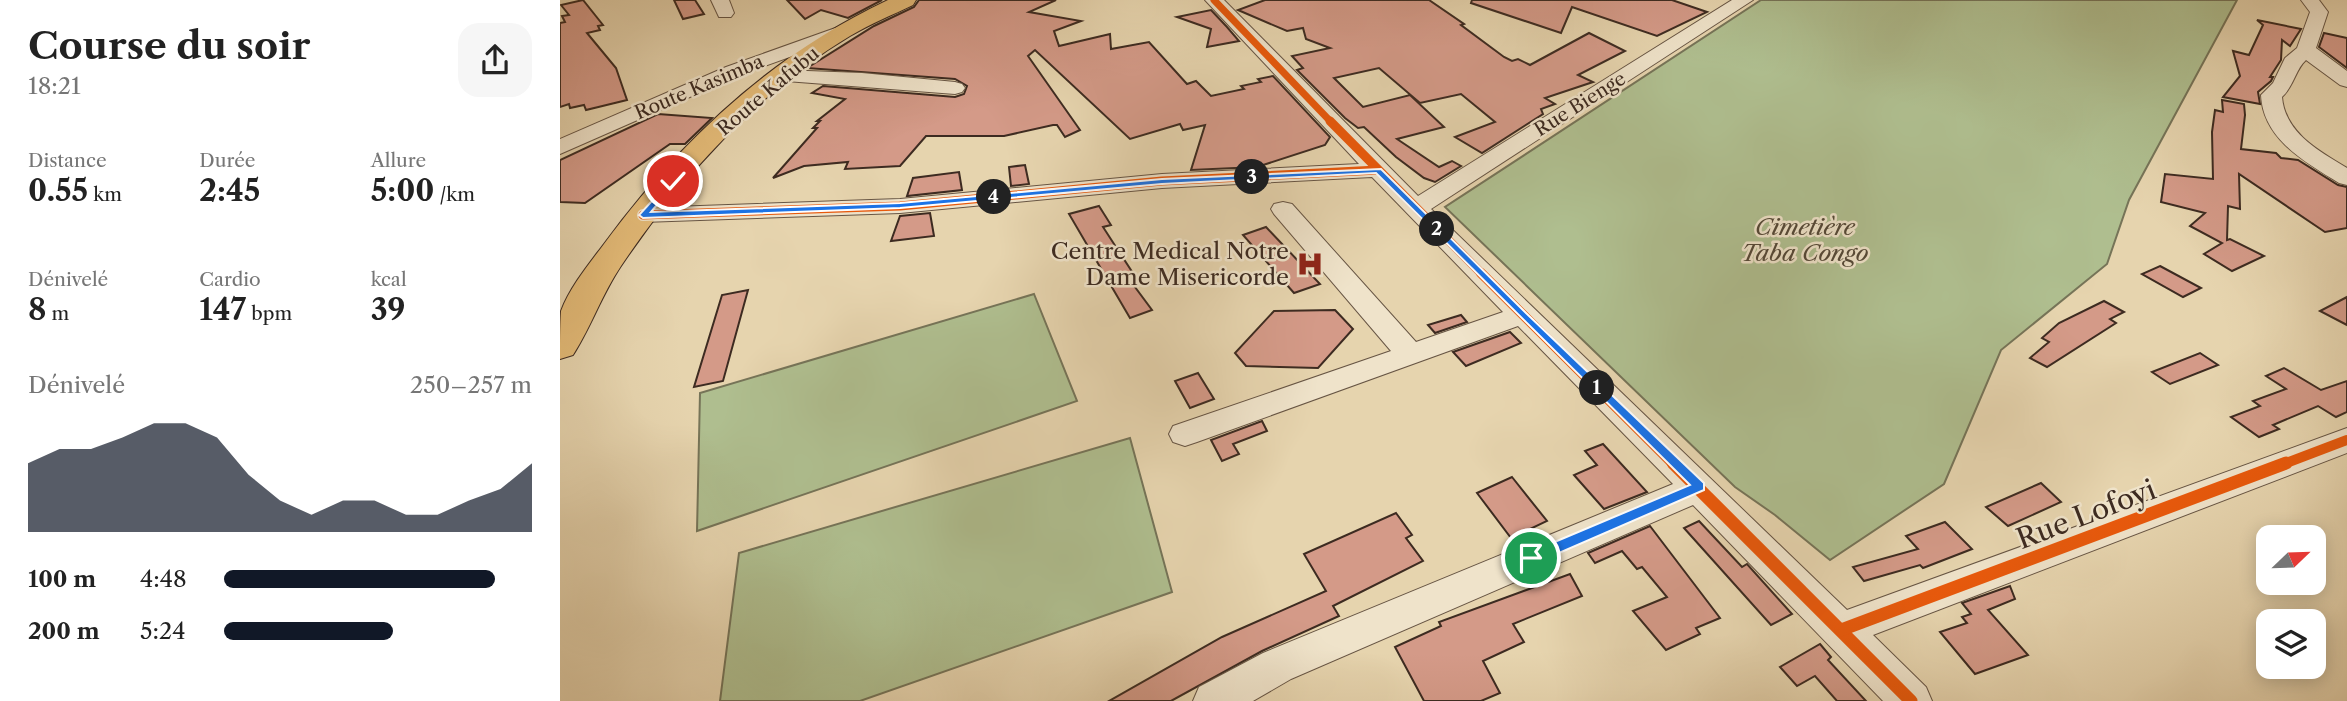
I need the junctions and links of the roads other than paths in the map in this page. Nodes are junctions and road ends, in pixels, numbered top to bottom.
1 (905, 0) edge
2 (1214, 0) edge
3 (1744, 0) edge
4 (2310, 0) edge
5 (841, 32) junction
6 (2306, 50) junction
7 (780, 76) junction
8 (2347, 81) edge
9 (955, 88) dead end
10 (560, 147) edge
11 (1378, 170) junction
12 (2347, 178) edge
13 (1416, 208) junction
14 (1283, 209) dead end
15 (643, 215) junction
16 (1522, 315) junction
17 (563, 335) edge
18 (1410, 355) junction
19 (1185, 434) dead end
20 (2347, 440) edge
21 (1700, 487) junction
22 (1841, 630) junction
23 (1214, 701) edge
24 (1910, 701) edge

1 - 5 main road, Route Kafubu
2 - 11 street
3 - 13 street, Rue Bienge
4 - 6 street
5 - 7 main road, Route Kafubu
5 - 10 street, Route Kasimba
6 - 8 street
6 - 12 street
7 - 9 street
7 - 15 main road, Route Kafubu
11 - 13 street
11 - 15 street
13 - 16 street
14 - 18 street
15 - 17 main road, Route Kafubu
16 - 18 street
16 - 21 street
18 - 19 street
20 - 22 street, Rue Lofoyi
21 - 22 street
21 - 23 street
22 - 24 street

